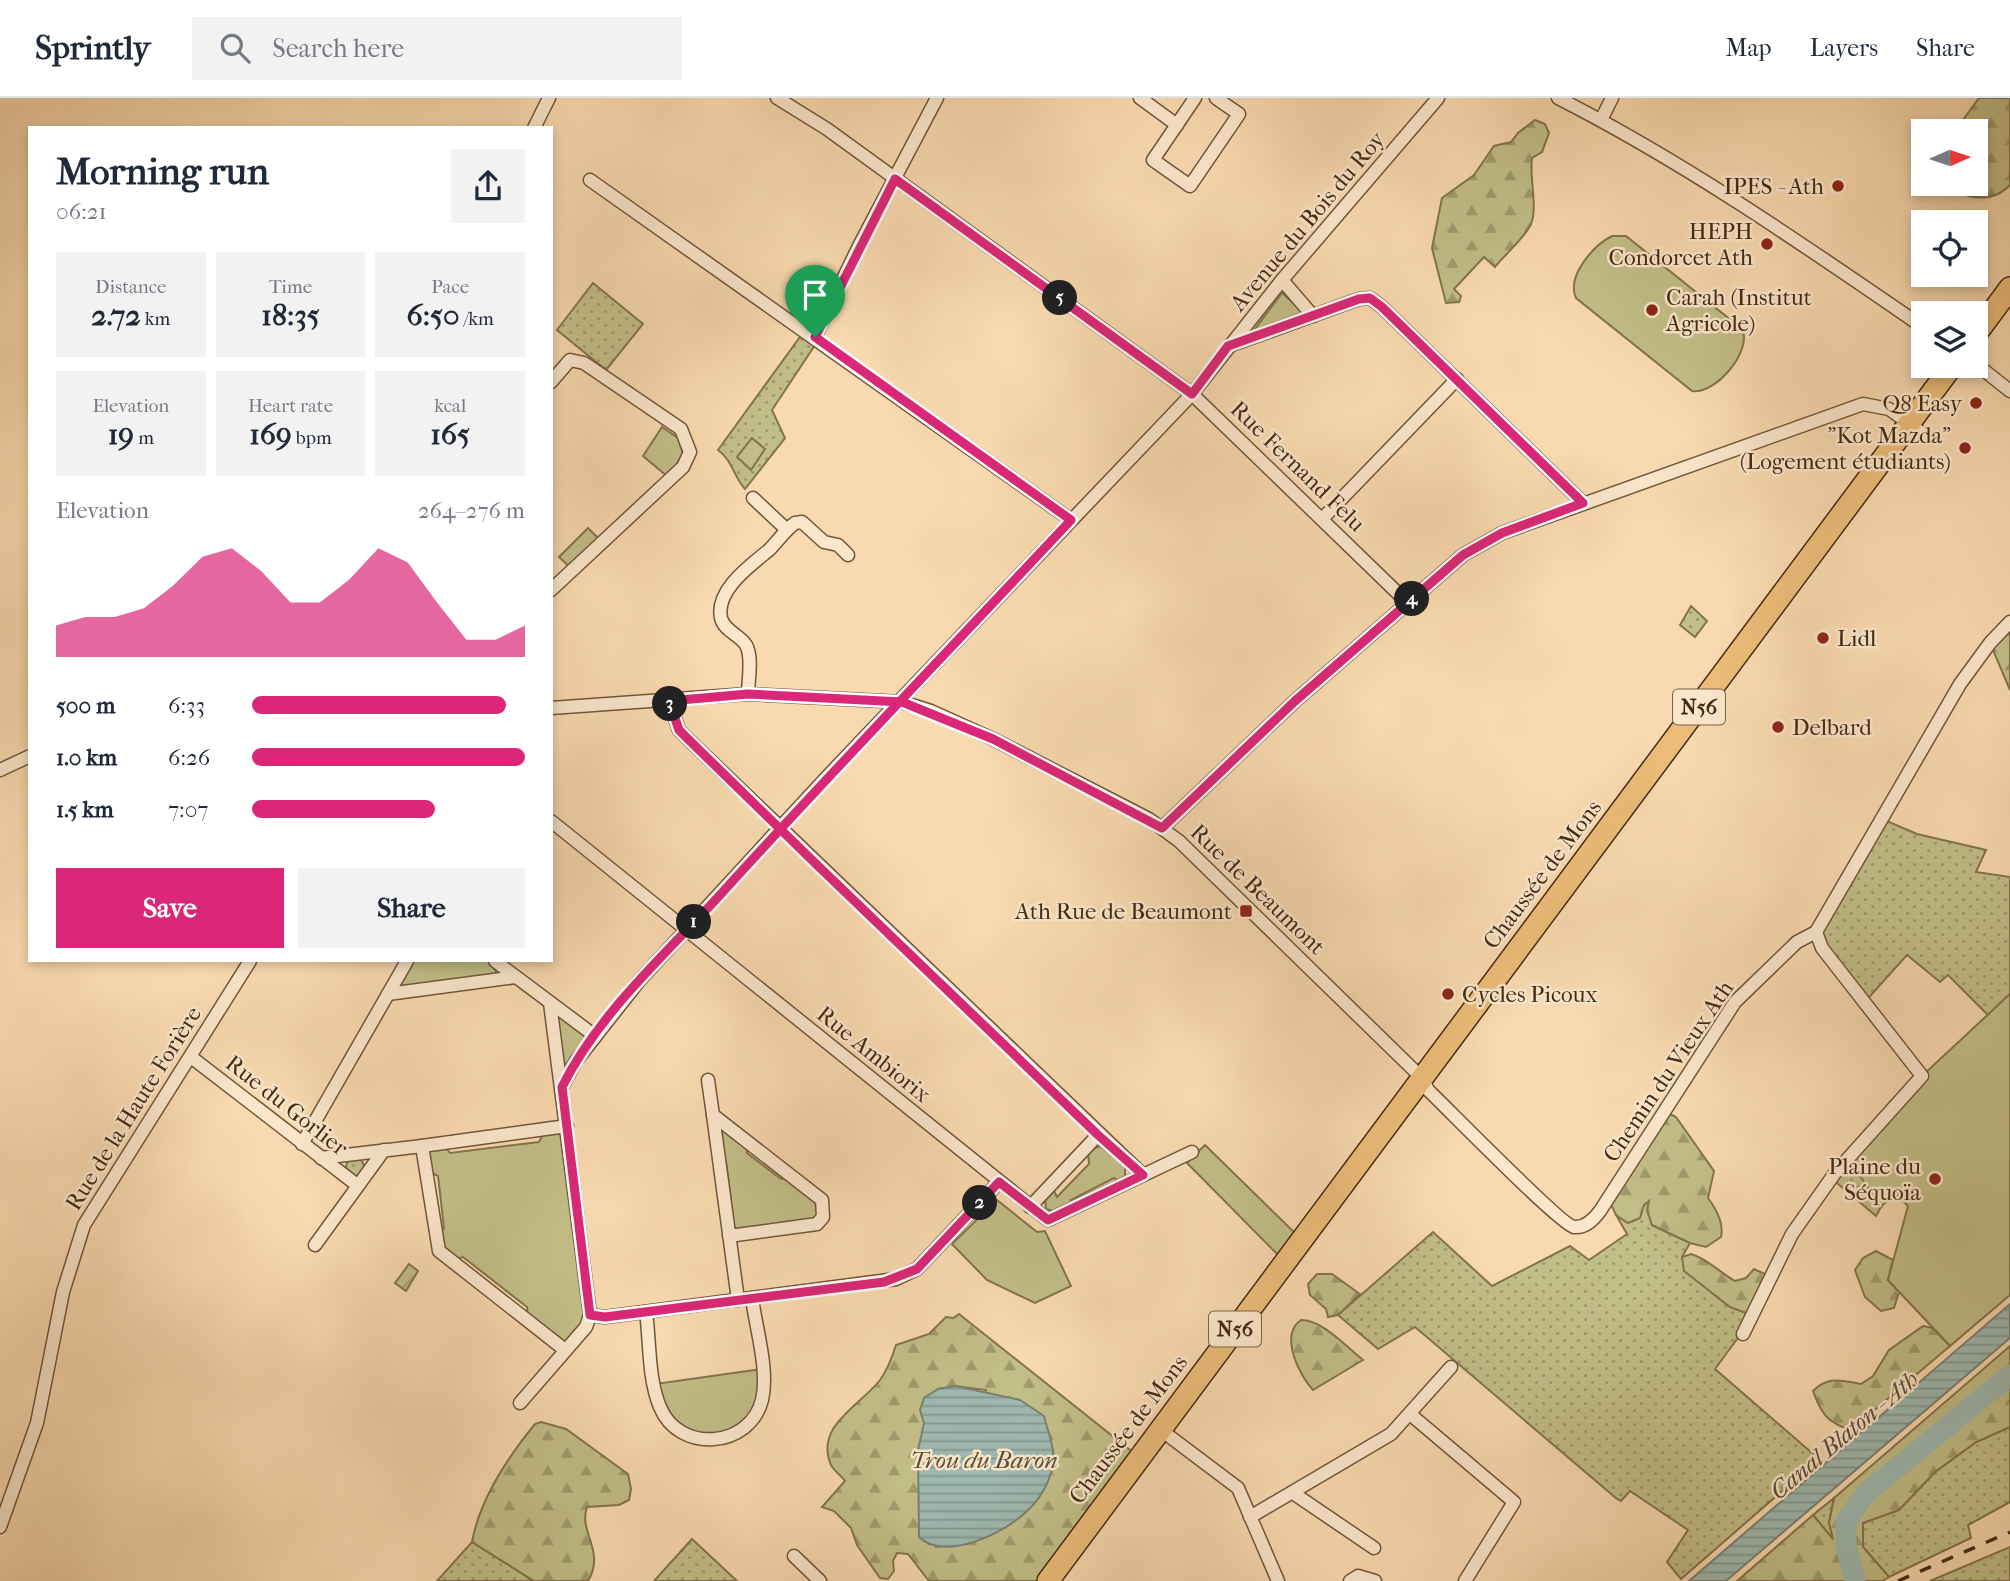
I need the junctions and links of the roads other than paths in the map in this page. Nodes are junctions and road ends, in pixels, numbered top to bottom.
1 (549, 98) edge
2 (777, 98) edge
3 (937, 98) edge
4 (1140, 98) edge
5 (1195, 98) edge
6 (1216, 98) edge
7 (1438, 98) edge
8 (1558, 98) edge
9 (1612, 98) edge
10 (1601, 120) junction
11 (1177, 125) junction
12 (535, 126) edge
13 (895, 179) junction
14 (590, 180) dead end
15 (1282, 280) junction
16 (2010, 288) edge
17 (2010, 306) edge
18 (1313, 316) junction
19 (1988, 318) edge
20 (1911, 319) edge
21 (1988, 336) edge
22 (815, 337) junction
23 (1228, 346) junction
24 (1988, 374) edge
25 (1945, 378) edge
26 (1955, 378) edge
27 (1457, 379) junction
28 (553, 380) edge
29 (2010, 391) edge
30 (1192, 394) junction
31 (1914, 427) junction
32 (753, 498) dead end
33 (1583, 503) junction
34 (1323, 518) junction
35 (1071, 520) junction
36 (787, 530) junction
37 (848, 555) dead end
38 (553, 588) edge
39 (1408, 603) junction
40 (2010, 622) edge
41 (748, 694) junction
42 (669, 701) junction
43 (902, 702) junction
44 (553, 708) edge
45 (28, 757) edge
46 (0, 770) edge
47 (553, 823) edge
48 (1162, 828) junction
49 (780, 829) junction
50 (687, 930) junction
51 (1816, 932) junction
52 (249, 962) edge
53 (406, 962) edge
54 (496, 962) edge
55 (516, 977) junction
56 (388, 994) junction
57 (550, 1003) junction
58 (595, 1036) junction
59 (191, 1057) junction
60 (708, 1080) dead end
61 (1425, 1084) junction
62 (562, 1087) junction
63 (712, 1115) junction
64 (567, 1126) junction
65 (1098, 1135) junction
66 (302, 1144) junction
67 (422, 1146) junction
68 (384, 1150) junction
69 (1192, 1152) dead end
70 (321, 1158) junction
71 (1143, 1175) junction
72 (999, 1182) junction
73 (357, 1185) junction
74 (1030, 1207) junction
75 (729, 1236) junction
76 (315, 1245) dead end
77 (752, 1298) junction
78 (738, 1300) junction
79 (646, 1312) junction
80 (590, 1315) junction
81 (1743, 1334) dead end
82 (565, 1350) junction
83 (1451, 1367) dead end
84 (520, 1403) dead end
85 (1410, 1413) junction
86 (1166, 1433) junction
87 (1293, 1493) junction
88 (1250, 1517) junction
89 (0, 1527) edge
90 (1374, 1548) dead end
91 (794, 1556) dead end
92 (820, 1581) edge
93 (1048, 1581) edge
94 (1065, 1581) edge
95 (1278, 1581) edge
96 (1350, 1581) edge
97 (1375, 1581) edge
98 (1465, 1581) edge

1 - 12 street
2 - 13 street, Rue Fernand Felu
3 - 13 street
4 - 11 street
5 - 11 street
6 - 11 street
7 - 15 street, Avenue du Bois du Roy
8 - 10 street
9 - 10 street
10 - 20 street
13 - 22 street
13 - 30 street, Rue Fernand Felu
14 - 22 street
15 - 18 street
15 - 23 street, Avenue du Bois du Roy
16 - 19 main road
17 - 21 main road
18 - 23 street
18 - 27 street
22 - 35 street
23 - 30 street, Avenue du Bois du Roy
24 - 29 street
25 - 31 main road, Chaussée de Mons / N56
26 - 31 main road, Chaussée de Mons / N56
27 - 33 street
27 - 34 street
28 - 38 street
30 - 34 street, Rue Fernand Felu
30 - 35 street, Avenue du Bois du Roy
31 - 33 street
31 - 61 main road, Chaussée de Mons / N56
32 - 36 street
33 - 39 street
34 - 39 street, Rue Fernand Felu
35 - 43 street, Avenue du Bois du Roy
36 - 37 street
36 - 41 street
39 - 48 street
40 - 51 street, Chemin du Vieux Ath
41 - 42 street, Rue de Beaumont
41 - 43 street, Rue de Beaumont
42 - 44 street, Rue de Beaumont
42 - 49 street
43 - 48 street, Rue de Beaumont
43 - 49 street, Avenue du Bois du Roy
45 - 46 street
47 - 50 street, Rue Ambiorix
48 - 61 street, Rue de Beaumont
49 - 50 street, Avenue du Bois du Roy
49 - 65 street
50 - 58 street, Avenue du Bois du Roy
50 - 72 street, Rue Ambiorix
51 - 61 street, Chemin du Vieux Ath
51 - 81 street
52 - 59 street, Rue de la Haute Forière
53 - 56 street
54 - 55 street
55 - 56 street
55 - 57 street
56 - 66 street
57 - 58 street
57 - 62 street
58 - 62 street, Avenue du Bois du Roy
59 - 66 street, Rue du Gorlier
59 - 89 street, Rue de la Haute Forière
60 - 63 street
61 - 86 main road, Chaussée de Mons / N56
62 - 64 street
63 - 75 street
63 - 75 street
64 - 67 street
64 - 80 street
65 - 71 street
65 - 74 street
66 - 70 street, Rue du Gorlier
67 - 68 street
67 - 82 street
68 - 70 street
68 - 73 street, Rue du Gorlier
69 - 71 street, Rue Ambiorix
70 - 73 street, Rue du Gorlier
71 - 74 street, Rue Ambiorix
72 - 74 street, Rue Ambiorix
72 - 77 street
73 - 76 street, Rue du Gorlier
75 - 78 street
77 - 78 street
77 - 79 street
78 - 79 street
79 - 80 street
80 - 82 street
82 - 84 street
83 - 85 street
85 - 87 street
85 - 98 street
86 - 88 street
86 - 93 main road, Chaussée de Mons / N56
86 - 94 main road, Chaussée de Mons / N56
87 - 88 street
87 - 90 street
88 - 95 street
91 - 92 street
96 - 97 street

